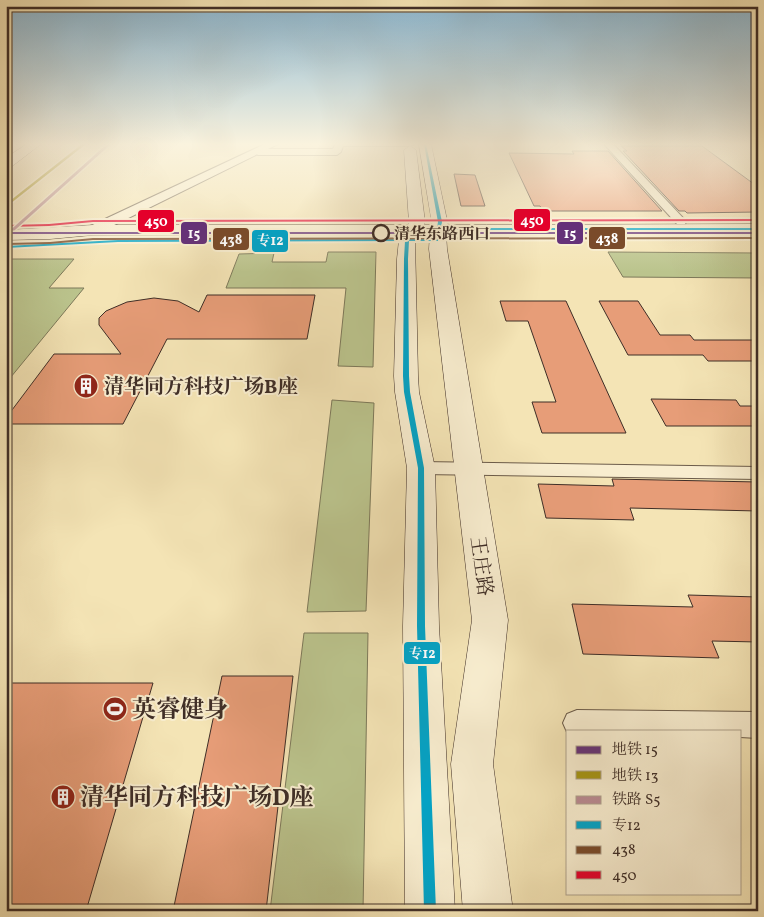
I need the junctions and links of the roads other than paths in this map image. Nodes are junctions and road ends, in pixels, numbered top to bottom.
1 (185, 187) edge
2 (418, 187) edge
3 (426, 187) edge
4 (648, 187) edge
5 (681, 222) dead end
6 (758, 229) edge
7 (94, 230) junction
8 (426, 230) junction
9 (6, 235) edge
10 (758, 240) edge
11 (6, 247) edge
12 (421, 468) junction
13 (469, 468) junction
14 (758, 473) edge
15 (578, 722) dead end
16 (758, 726) edge
17 (430, 911) edge
18 (488, 911) edge

1 - 7 street
2 - 8 main road
3 - 8 main road
4 - 5 street
6 - 8 main road
7 - 8 main road
7 - 9 main road
8 - 10 main road
8 - 11 main road
8 - 12 main road
8 - 13 main road, 王庄路
12 - 13 street
12 - 17 main road
13 - 14 street
13 - 18 main road, 王庄路
15 - 16 street

